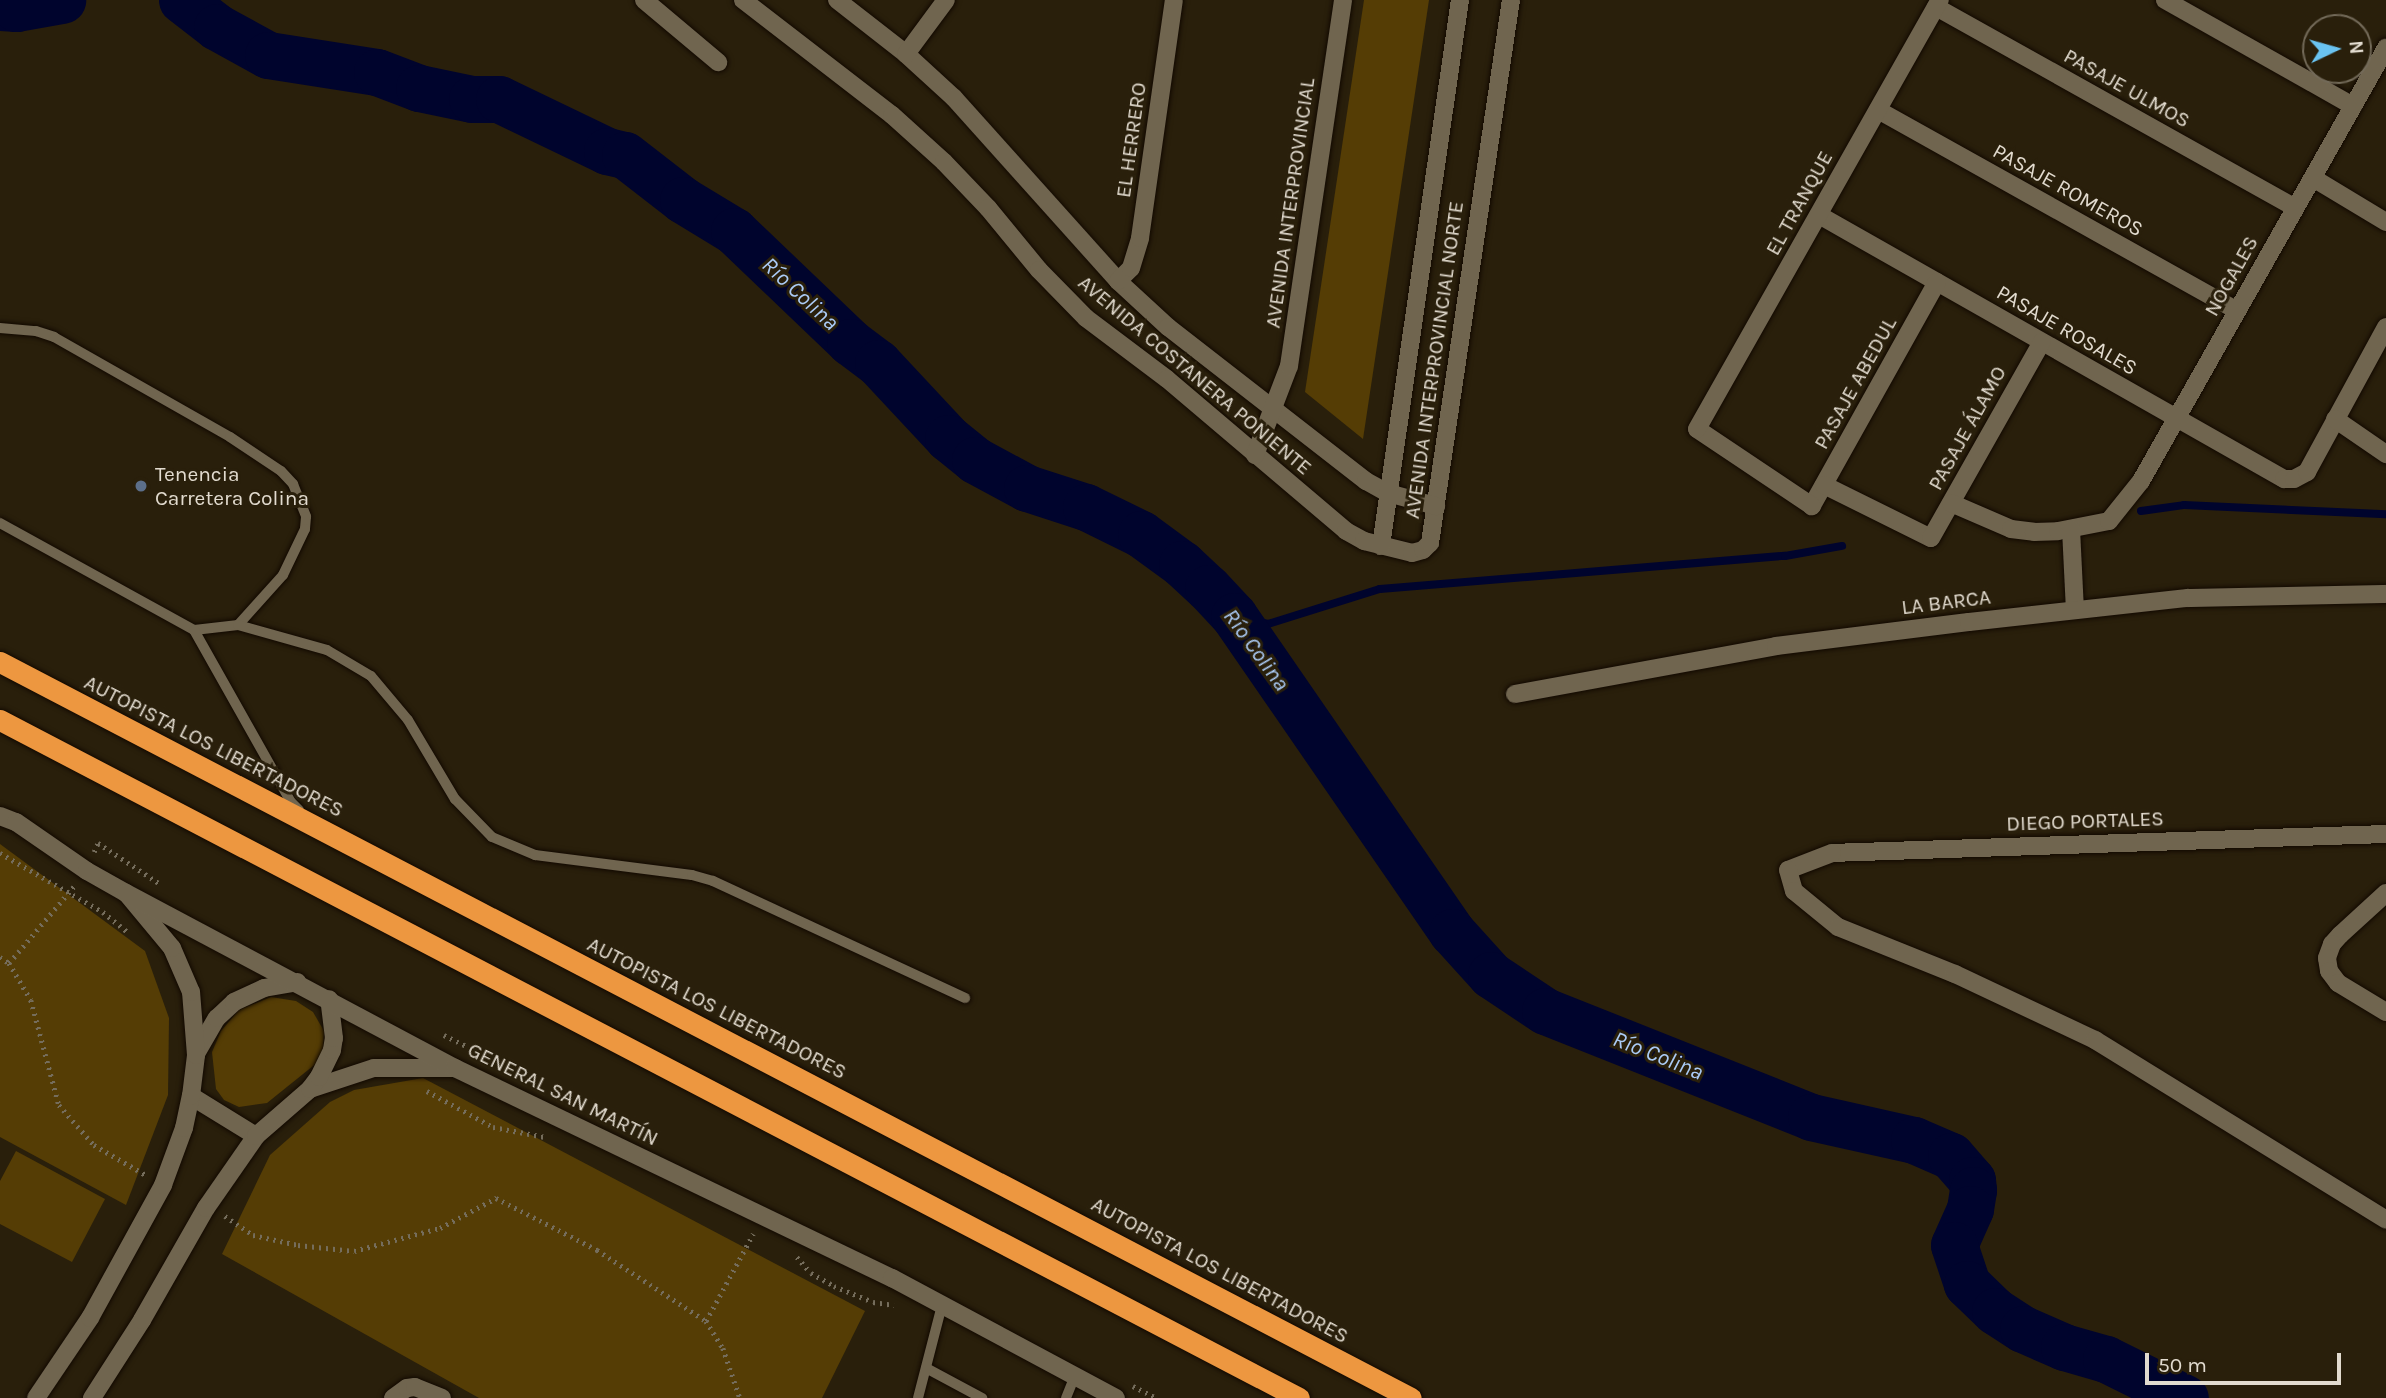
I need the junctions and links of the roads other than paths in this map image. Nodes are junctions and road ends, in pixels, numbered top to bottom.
1 (644, 0) edge
2 (837, 0) edge
3 (946, 0) edge
4 (1174, 0) edge
5 (1343, 0) edge
6 (1460, 0) edge
7 (1511, 0) edge
8 (2165, 0) edge
9 (752, 2) edge
10 (1938, 4) edge
11 (2386, 48) edge
12 (906, 54) junction
13 (718, 62) dead end
14 (2353, 106) junction
15 (1878, 110) junction
16 (2312, 178) junction
17 (2295, 208) junction
18 (1819, 215) junction
19 (2386, 222) edge
20 (1118, 281) junction
21 (1937, 282) junction
22 (2237, 311) junction
23 (2386, 327) edge
24 (0, 328) edge
25 (2042, 342) junction
26 (1275, 411) junction
27 (2177, 419) junction
28 (2335, 419) junction
29 (2386, 454) edge
30 (1255, 455) junction
31 (1824, 485) junction
32 (1388, 493) junction
33 (1951, 503) junction
34 (1436, 506) junction
35 (1812, 506) joint
36 (0, 523) edge
37 (2071, 529) junction
38 (1381, 546) junction
39 (2386, 594) edge
40 (2075, 610) junction
41 (238, 625) junction
42 (194, 631) junction
43 (0, 662) edge
44 (1515, 694) dead end
45 (0, 720) edge
46 (0, 816) edge
47 (313, 825) junction
48 (2386, 834) edge
49 (126, 893) junction
50 (2386, 893) edge
51 (297, 982) junction
52 (965, 998) dead end
53 (329, 999) junction
54 (2386, 1013) edge
55 (196, 1055) junction
56 (455, 1068) junction
57 (310, 1089) junction
58 (191, 1096) junction
59 (256, 1136) junction
60 (2386, 1220) edge
61 (942, 1304) junction
62 (926, 1368) junction
63 (1074, 1376) junction
64 (37, 1398) edge
65 (92, 1398) edge
66 (393, 1398) edge
67 (442, 1398) edge
68 (918, 1398) edge
69 (982, 1398) edge
70 (1066, 1398) edge
71 (1116, 1398) edge
72 (1299, 1398) edge
73 (1411, 1398) edge

1 - 13 street
2 - 12 street, AVENIDA COSTANERA PONIENTE
3 - 12 street
4 - 20 street, EL HERRERO
5 - 26 street, AVENIDA INTERPROVINCIAL
6 - 32 street, AVENIDA INTERPROVINCIAL NORTE
7 - 34 street, AVENIDA INTERPROVINCIAL NORTE
8 - 14 street
9 - 30 street, AVENIDA COSTANERA PONIENTE
10 - 15 street, EL TRANQUE
10 - 17 street, PASAJE ULMOS
11 - 14 street, NOGALES
12 - 20 street, AVENIDA COSTANERA PONIENTE
14 - 16 street, NOGALES
15 - 18 street, EL TRANQUE
15 - 22 street, PASAJE ROMEROS
16 - 17 street, NOGALES
16 - 19 street
17 - 22 street, NOGALES
18 - 21 street, PASAJE ROSALES
18 - 35 street, EL TRANQUE
20 - 26 street, AVENIDA COSTANERA PONIENTE
21 - 25 street, PASAJE ROSALES
21 - 31 street, PASAJE ABEDUL
22 - 27 street, NOGALES
23 - 28 street
24 - 41 lane
25 - 27 street, PASAJE ROSALES
25 - 33 street, PASAJE ÁLAMO
26 - 30 street, AVENIDA INTERPROVINCIAL
26 - 32 street, AVENIDA COSTANERA PONIENTE
27 - 28 street, PASAJE ROSALES
27 - 37 street, NOGALES
28 - 29 street
30 - 38 street, AVENIDA COSTANERA PONIENTE
31 - 33 street, PASAJE ÁLAMO
31 - 35 street, PASAJE ABEDUL
32 - 34 street, AVENIDA COSTANERA PONIENTE
32 - 38 street, AVENIDA INTERPROVINCIAL NORTE
33 - 37 street
34 - 38 street, AVENIDA INTERPROVINCIAL NORTE
36 - 42 lane
37 - 40 street
39 - 40 street, LA BARCA
40 - 44 street, LA BARCA
41 - 42 lane
41 - 52 lane
42 - 47 lane
43 - 47 highway, AUTOPISTA LOS LIBERTADORES
45 - 72 highway
46 - 49 street, GENERAL SAN MARTÍN
47 - 73 highway, AUTOPISTA LOS LIBERTADORES
48 - 60 street, DIEGO PORTALES
49 - 51 street, GENERAL SAN MARTÍN
49 - 55 street
50 - 54 street
51 - 53 street, GENERAL SAN MARTÍN
51 - 55 street
53 - 56 street, GENERAL SAN MARTÍN
53 - 57 street
55 - 58 street
56 - 57 street
56 - 61 street, GENERAL SAN MARTÍN
57 - 59 street
58 - 59 street
58 - 64 street
59 - 65 street
61 - 62 lane
61 - 63 street, GENERAL SAN MARTÍN
62 - 68 lane
62 - 69 lane
63 - 70 lane
63 - 71 street, GENERAL SAN MARTÍN
66 - 67 street

